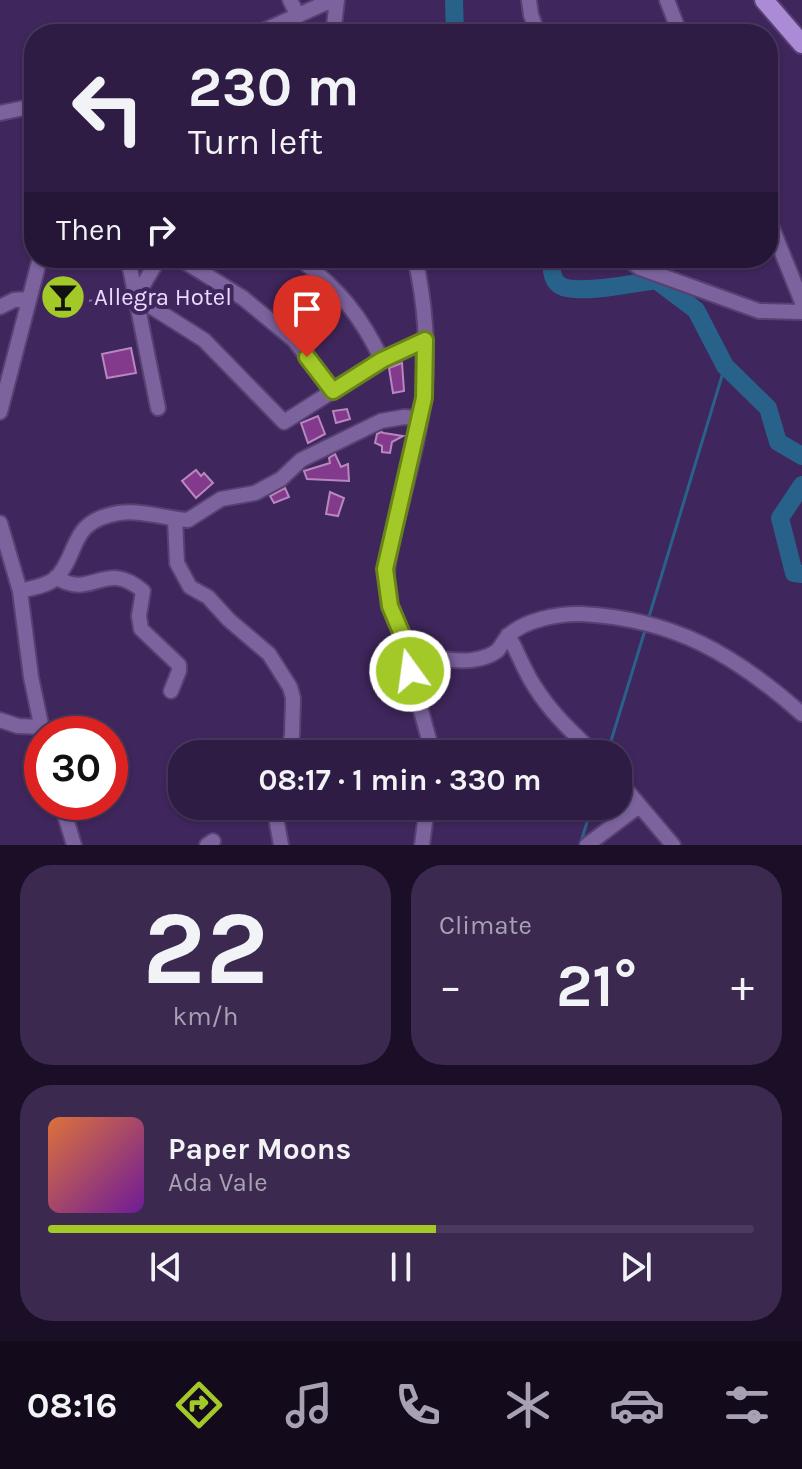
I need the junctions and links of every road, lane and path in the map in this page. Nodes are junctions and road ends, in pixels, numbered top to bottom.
1 (290, 0) edge
2 (335, 0) edge
3 (529, 0) edge
4 (667, 0) edge
5 (764, 0) edge
6 (298, 16) junction
7 (279, 24) edge
8 (334, 24) edge
9 (534, 24) edge
10 (676, 24) edge
11 (802, 44) edge
12 (24, 108) edge
13 (0, 113) edge
14 (778, 243) edge
15 (37, 268) edge
16 (130, 268) edge
17 (153, 268) edge
18 (195, 268) edge
19 (311, 268) edge
20 (416, 268) edge
21 (640, 268) edge
22 (136, 297) junction
23 (28, 299) junction
24 (802, 302) edge
25 (0, 307) edge
26 (802, 312) edge
27 (425, 340) junction
28 (382, 360) junction
29 (333, 391) junction
30 (158, 408) dead end
31 (0, 412) edge
32 (421, 418) junction
33 (175, 519) junction
34 (0, 523) edge
35 (56, 577) junction
36 (20, 591) junction
37 (508, 635) junction
38 (406, 644) junction
39 (171, 691) dead end
40 (802, 714) edge
41 (40, 716) edge
42 (0, 720) edge
43 (24, 727) edge
44 (289, 740) edge
45 (429, 740) edge
46 (580, 740) edge
47 (632, 797) edge
48 (639, 806) junction
49 (66, 820) edge
50 (277, 820) edge
51 (425, 820) edge
52 (74, 845) edge
53 (281, 845) edge
54 (422, 845) edge
55 (587, 845) edge
56 (673, 845) edge

1 - 6 street
2 - 6 street
2 - 8 street
3 - 9 street
4 - 10 street
5 - 11 main road
6 - 7 street
12 - 13 street
14 - 24 street
15 - 23 street
16 - 22 street
17 - 22 street
18 - 29 street
19 - 28 street
20 - 27 street
21 - 26 street
22 - 23 path
22 - 29 street
22 - 30 street
23 - 25 street
23 - 31 street
27 - 28 street
27 - 32 street
28 - 29 street
32 - 33 street
32 - 38 street
33 - 35 street
33 - 44 street
34 - 36 street
35 - 36 street
35 - 39 street
36 - 41 street
37 - 38 street
37 - 40 street
37 - 46 street
38 - 45 street
42 - 43 street
47 - 48 street
48 - 55 street
48 - 56 street
49 - 52 street
50 - 53 street
51 - 54 street

